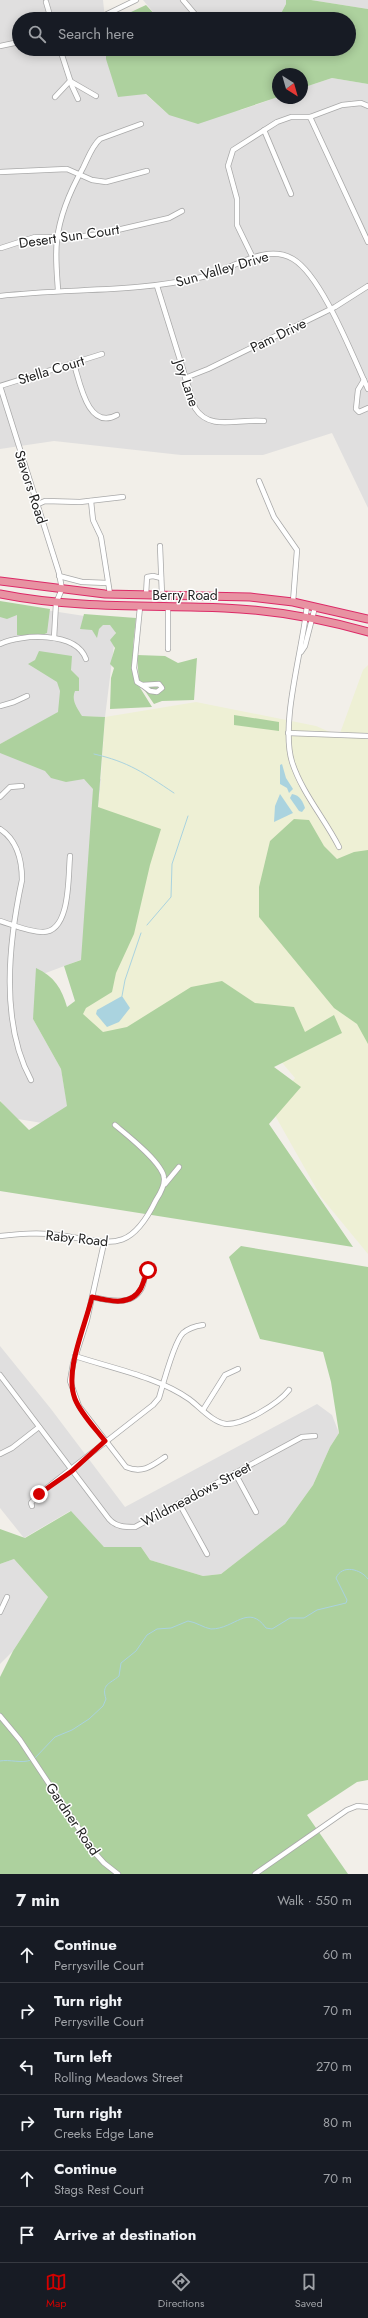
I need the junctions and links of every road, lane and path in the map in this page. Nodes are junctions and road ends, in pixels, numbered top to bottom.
1 (136, 0) edge
2 (183, 0) edge
3 (46, 2) dead end
4 (48, 12) edge
5 (111, 12) edge
6 (193, 12) edge
7 (12, 43) edge
8 (0, 46) edge
9 (62, 56) edge
10 (70, 81) junction
11 (96, 96) dead end
12 (55, 97) dead end
13 (78, 99) dead end
14 (368, 106) edge
15 (310, 117) junction
16 (141, 124) dead end
17 (264, 130) junction
18 (147, 171) dead end
19 (0, 172) edge
20 (79, 174) junction
21 (291, 194) dead end
22 (182, 211) dead end
23 (58, 236) junction
24 (368, 242) edge
25 (1, 248) dead end
26 (253, 258) junction
27 (157, 286) junction
28 (368, 286) edge
29 (58, 290) junction
30 (0, 296) edge
31 (329, 309) junction
32 (102, 354) dead end
33 (74, 364) junction
34 (185, 378) junction
35 (364, 380) junction
36 (0, 386) edge
37 (368, 389) edge
38 (368, 408) edge
39 (117, 415) dead end
40 (264, 421) dead end
41 (259, 481) dead end
42 (123, 497) dead end
43 (91, 501) junction
44 (36, 505) junction
45 (160, 546) dead end
46 (59, 576) junction
47 (161, 578) junction
48 (0, 581) edge
49 (108, 583) junction
50 (62, 589) junction
51 (0, 594) edge
52 (110, 594) junction
53 (146, 595) junction
54 (162, 595) junction
55 (293, 602) junction
56 (56, 603) junction
57 (307, 605) junction
58 (140, 607) junction
59 (315, 607) junction
60 (168, 608) junction
61 (309, 618) junction
62 (368, 619) edge
63 (368, 632) edge
64 (54, 638) junction
65 (0, 644) edge
66 (168, 649) dead end
67 (86, 659) dead end
68 (142, 685) dead end
69 (27, 696) dead end
70 (0, 706) edge
71 (288, 733) junction
72 (368, 736) edge
73 (22, 786) dead end
74 (0, 797) edge
75 (0, 830) edge
76 (339, 847) dead end
77 (70, 856) dead end
78 (0, 921) edge
79 (10, 924) junction
80 (4, 964) dead end
81 (12, 1049) dead end
82 (31, 1080) dead end
83 (115, 1125) dead end
84 (179, 1167) dead end
85 (163, 1187) junction
86 (0, 1236) edge
87 (104, 1243) junction
88 (153, 1266) dead end
89 (92, 1297) junction
90 (203, 1325) dead end
91 (75, 1356) junction
92 (238, 1369) dead end
93 (0, 1375) edge
94 (163, 1385) junction
95 (289, 1390) dead end
96 (203, 1410) junction
97 (39, 1428) junction
98 (315, 1436) dead end
99 (105, 1441) junction
100 (0, 1454) edge
101 (165, 1457) dead end
102 (72, 1471) junction
103 (235, 1473) junction
104 (179, 1503) junction
105 (32, 1506) dead end
106 (256, 1512) dead end
107 (207, 1554) dead end
108 (7, 1597) dead end
109 (0, 1612) edge
110 (0, 1716) edge
111 (368, 1807) edge
112 (118, 1874) edge
113 (255, 1874) edge

1 - 5 street
2 - 6 street
3 - 4 street
7 - 8 street
9 - 10 street
10 - 11 street
10 - 12 street
10 - 13 street
14 - 15 street
15 - 17 street
15 - 24 street
16 - 20 street
17 - 21 street
17 - 26 street
18 - 20 street
19 - 20 street
20 - 23 street
22 - 23 street, Desert Sun Court
23 - 25 street, Desert Sun Court
23 - 29 street
26 - 27 street, Sun Valley Drive
26 - 31 street, Sun Valley Drive
27 - 29 street, Sun Valley Drive
27 - 34 street, Joy Lane
28 - 31 street, Pam Drive
29 - 30 street, Sun Valley Drive
31 - 34 street, Pam Drive
31 - 35 street, Sun Valley Drive
32 - 33 street, Stella Court
33 - 36 street, Stella Court
33 - 39 street
34 - 40 street, Joy Lane
35 - 37 street, Sun Valley Drive
35 - 38 street
36 - 44 street, Stavors Road
41 - 55 street
42 - 43 street
43 - 44 street
43 - 49 street
44 - 46 street, Stavors Road
45 - 47 street
46 - 49 street
46 - 50 street, Stavors Road
47 - 53 street
47 - 54 street
48 - 50 highway, Berry Road
49 - 52 street
50 - 52 highway, Berry Road
50 - 56 street
51 - 56 highway, Berry Road
52 - 53 highway, Berry Road
53 - 54 highway, Berry Road
54 - 55 highway, Berry Road
55 - 57 highway, Berry Road
56 - 58 highway, Berry Road
56 - 64 street
57 - 59 highway, Berry Road
57 - 61 street
58 - 60 highway, Berry Road
58 - 68 street
59 - 61 street
59 - 62 highway, Berry Road
60 - 61 highway, Berry Road
60 - 66 street
61 - 63 highway, Berry Road
61 - 71 street
64 - 65 street
64 - 67 street
69 - 70 street
71 - 72 street
71 - 76 street
73 - 74 street
75 - 79 street
77 - 79 street
78 - 79 street
79 - 80 street
81 - 82 street
83 - 85 street
84 - 85 street, Raby Road
85 - 87 street, Raby Road
86 - 87 street, Raby Road
87 - 89 street
88 - 89 street
89 - 91 street
90 - 94 street
91 - 94 street
91 - 99 street
92 - 96 street
93 - 97 street, Wildmeadows Street
94 - 96 street
94 - 99 street
95 - 96 street
97 - 100 street
97 - 102 street, Wildmeadows Street
98 - 103 street, Wildmeadows Street
99 - 101 street
99 - 102 street
102 - 104 street, Wildmeadows Street
102 - 105 street
103 - 104 street, Wildmeadows Street
103 - 106 street
104 - 107 street
108 - 109 street
110 - 112 street, Gardner Road
111 - 113 street

